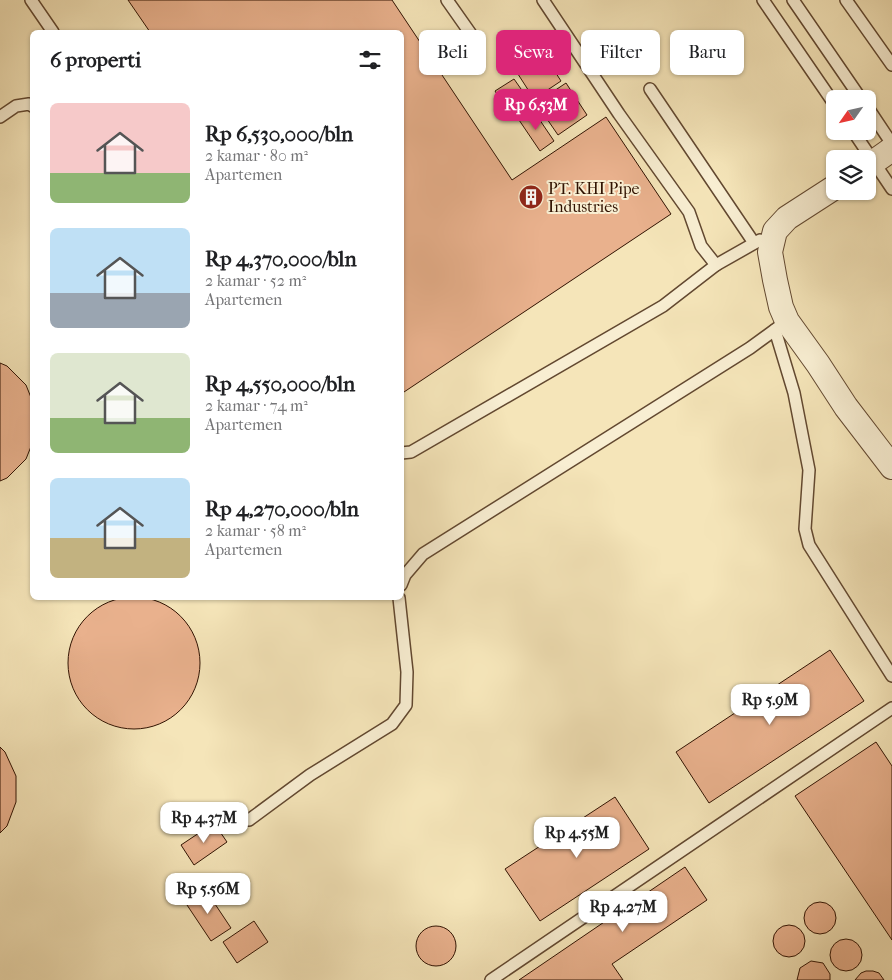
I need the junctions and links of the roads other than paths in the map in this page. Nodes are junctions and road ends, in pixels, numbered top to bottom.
1 (31, 0) edge
2 (447, 0) edge
3 (543, 0) edge
4 (763, 0) edge
5 (793, 0) edge
6 (846, 0) edge
7 (53, 30) edge
8 (468, 30) edge
9 (892, 65) edge
10 (650, 89) dead end
11 (855, 90) edge
12 (826, 92) edge
13 (30, 105) edge
14 (0, 117) edge
15 (876, 120) edge
16 (861, 140) edge
17 (892, 144) edge
18 (878, 159) edge
19 (892, 189) edge
20 (826, 193) edge
21 (775, 231) junction
22 (754, 243) junction
23 (716, 265) junction
24 (781, 326) junction
25 (404, 453) edge
26 (892, 468) edge
27 (404, 578) edge
28 (399, 600) edge
29 (892, 676) edge
30 (892, 708) edge
31 (249, 820) dead end
32 (492, 980) edge

1 - 7 lane
2 - 8 lane
3 - 23 lane
4 - 12 lane
5 - 11 lane
6 - 9 lane
10 - 22 lane
13 - 14 lane
15 - 17 lane
16 - 18 lane
18 - 19 lane
20 - 21 street
21 - 22 lane
21 - 24 street
22 - 23 lane
23 - 25 lane
24 - 26 street
24 - 27 lane
24 - 29 lane
28 - 31 lane
30 - 32 lane

